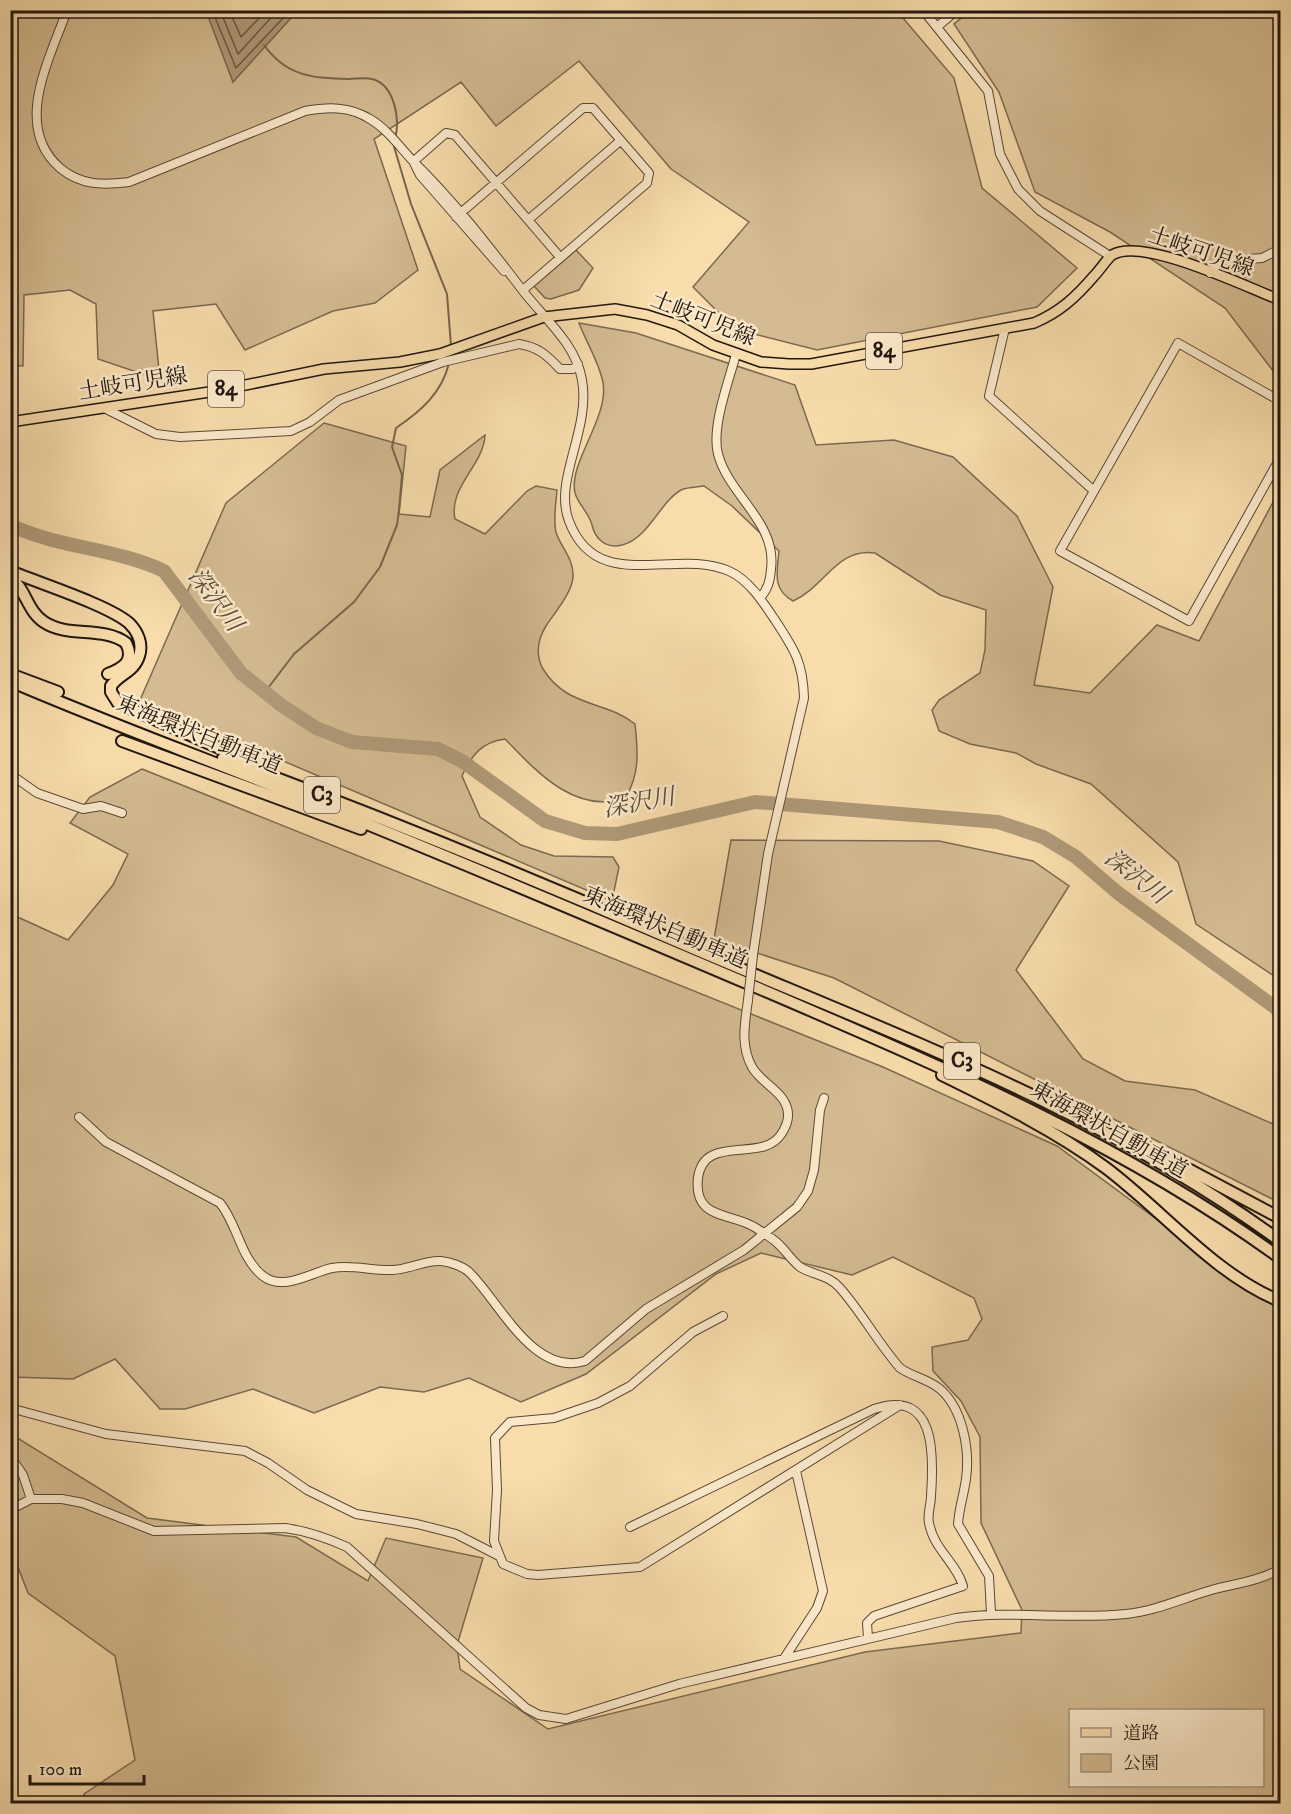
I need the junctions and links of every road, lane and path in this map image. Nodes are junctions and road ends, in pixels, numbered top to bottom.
1 (67, 10) edge
2 (923, 10) edge
3 (957, 10) edge
4 (938, 27) junction
5 (620, 141) junction
6 (414, 161) junction
7 (495, 183) junction
8 (458, 214) junction
9 (528, 220) junction
10 (1281, 249) edge
11 (1110, 256) junction
12 (560, 257) junction
13 (1210, 273) junction
14 (523, 290) junction
15 (1281, 300) edge
16 (544, 317) junction
17 (1005, 328) junction
18 (465, 351) junction
19 (736, 354) junction
20 (442, 358) junction
21 (578, 364) junction
22 (1281, 401) edge
23 (106, 409) junction
24 (10, 422) edge
25 (1281, 458) edge
26 (1094, 491) junction
27 (10, 571) edge
28 (10, 577) edge
29 (760, 598) junction
30 (10, 674) edge
31 (108, 674) dead end
32 (10, 681) edge
33 (122, 741) dead end
34 (10, 774) edge
35 (304, 788) junction
36 (122, 813) dead end
37 (444, 856) junction
38 (845, 1026) junction
39 (824, 1098) dead end
40 (1048, 1103) junction
41 (79, 1117) dead end
42 (1281, 1218) edge
43 (764, 1234) junction
44 (1277, 1239) edge
45 (1278, 1257) edge
46 (1281, 1301) edge
47 (723, 1316) dead end
48 (900, 1405) junction
49 (10, 1408) edge
50 (10, 1456) edge
51 (796, 1471) junction
52 (31, 1499) junction
53 (10, 1510) edge
54 (630, 1527) dead end
55 (497, 1555) junction
56 (1281, 1569) edge
57 (991, 1613) junction
58 (868, 1638) junction
59 (785, 1657) junction

1 - 6 street
2 - 4 street
3 - 4 street
4 - 11 street
5 - 7 street
5 - 9 street
5 - 12 street
6 - 7 street
6 - 8 street
7 - 8 street
7 - 9 street
8 - 14 street
9 - 12 street
10 - 13 street
11 - 13 main road, 土岐可児線
11 - 17 main road, 土岐可児線 / 84
12 - 14 street
13 - 15 main road, 土岐可児線
14 - 16 street
16 - 18 main road, 土岐可児線 / 84
16 - 19 main road, 土岐可児線 / 84
16 - 21 street
17 - 19 main road, 土岐可児線 / 84
17 - 26 street
18 - 20 main road, 土岐可児線 / 84
18 - 21 street
19 - 29 street
20 - 23 main road, 土岐可児線 / 84
20 - 23 street
21 - 29 street
22 - 26 street
23 - 24 main road, 土岐可児線 / 84
25 - 26 street
27 - 35 highway
28 - 31 highway
29 - 43 street, bridge
30 - 35 highway, 東海環状自動車道 / C3
32 - 37 highway, 東海環状自動車道 / C3
33 - 37 highway
34 - 36 street
35 - 40 highway, 東海環状自動車道 / C3
37 - 38 highway, 東海環状自動車道 / C3
38 - 45 highway, 東海環状自動車道 / C3
38 - 46 highway, C3
39 - 43 street
40 - 42 highway
40 - 44 highway, 東海環状自動車道 / C3
41 - 43 street
43 - 57 street
47 - 55 street
48 - 51 street
48 - 54 street
48 - 58 street
49 - 55 street
50 - 52 street
51 - 55 street
51 - 59 street
52 - 53 street
52 - 59 street
56 - 57 street
57 - 58 street
58 - 59 street

